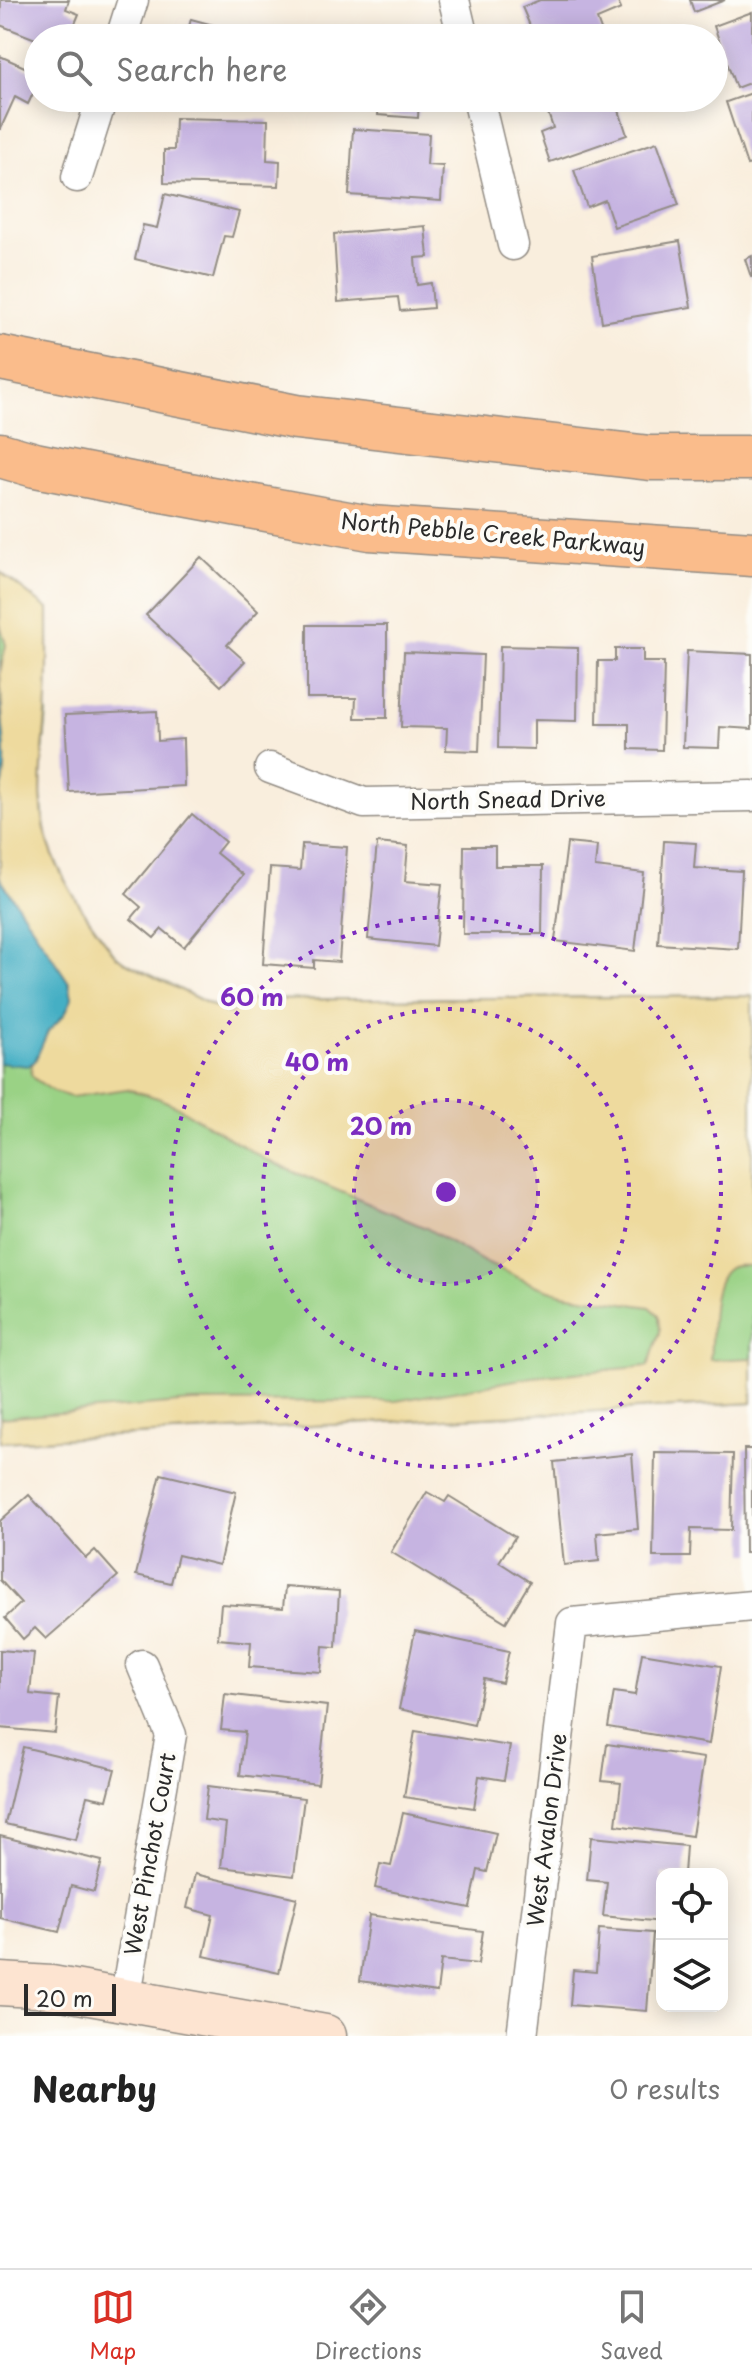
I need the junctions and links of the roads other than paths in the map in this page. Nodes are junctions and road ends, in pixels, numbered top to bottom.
1 (133, 0) edge
2 (454, 0) edge
3 (125, 24) edge
4 (460, 24) edge
5 (98, 112) edge
6 (481, 112) edge
7 (77, 177) dead end
8 (513, 245) dead end
9 (0, 358) edge
10 (0, 455) edge
11 (752, 458) edge
12 (752, 554) edge
13 (270, 768) dead end
14 (752, 796) edge
15 (752, 1606) edge
16 (142, 1665) dead end
17 (0, 1984) edge
18 (125, 2000) junction
19 (307, 2035) edge
20 (522, 2036) edge

1 - 3 street
2 - 4 street
5 - 7 street
6 - 8 street
9 - 11 main road
10 - 12 main road, North Pebble Creek Parkway
13 - 14 street, North Snead Drive
15 - 20 street, West Avalon Drive
16 - 18 street, West Pinchot Court
17 - 18 street
18 - 19 street

